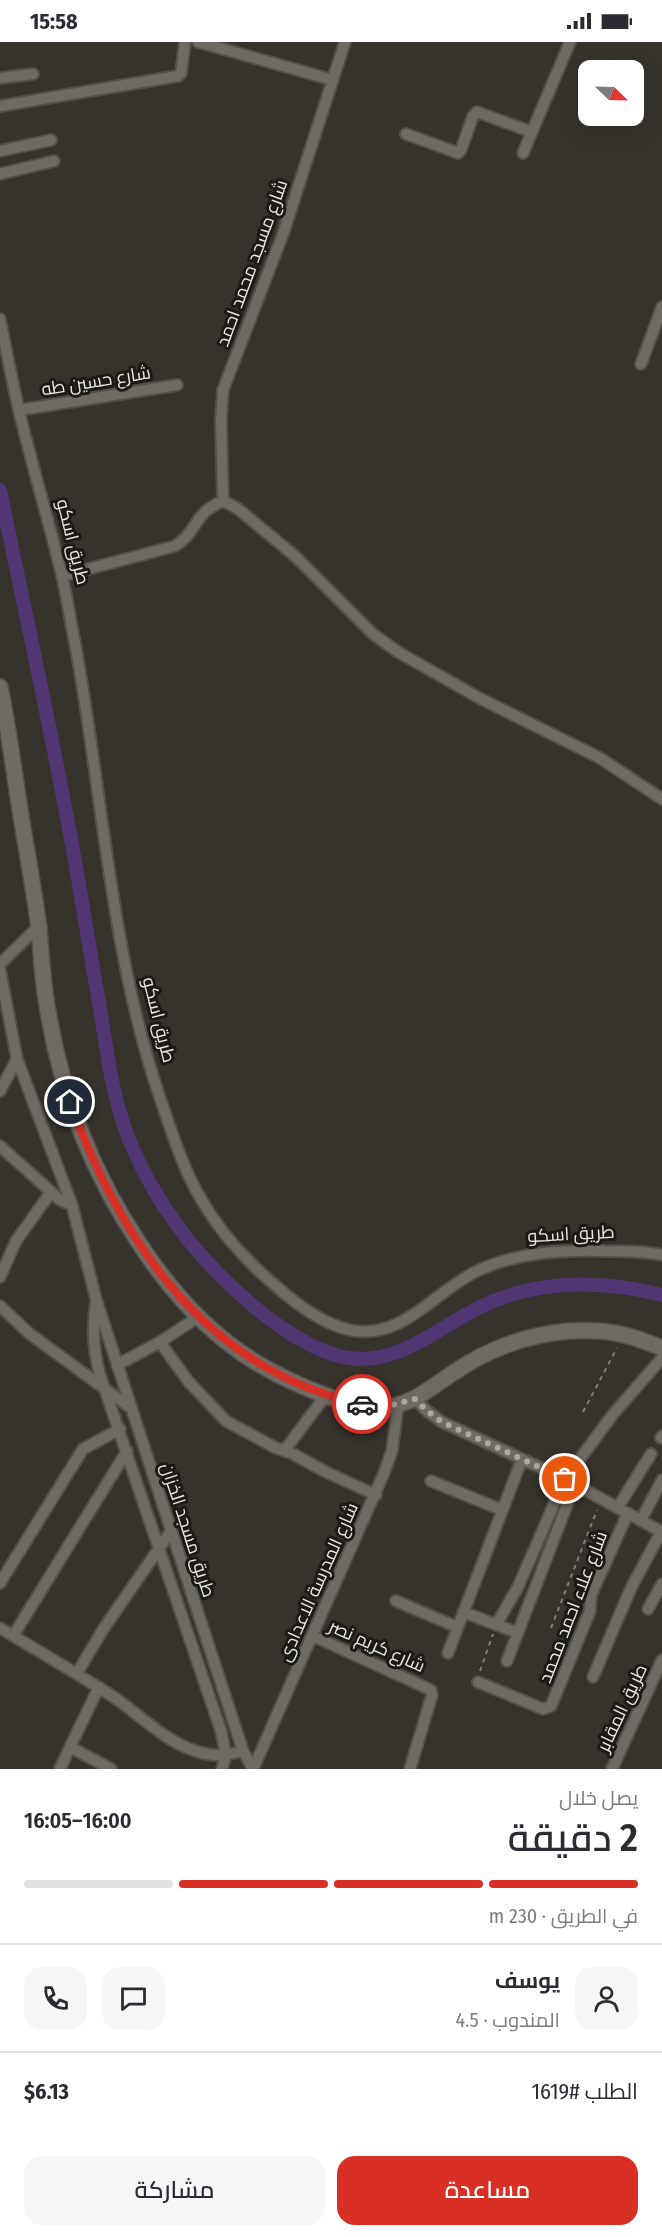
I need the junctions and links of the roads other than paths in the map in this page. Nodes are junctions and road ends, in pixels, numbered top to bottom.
1 (185, 42) edge
2 (198, 42) edge
3 (345, 42) edge
4 (570, 42) edge
5 (33, 74) dead end
6 (0, 78) edge
7 (333, 80) junction
8 (0, 106) edge
9 (532, 132) junction
10 (406, 134) dead end
11 (51, 140) dead end
12 (0, 151) edge
13 (523, 153) dead end
14 (54, 161) dead end
15 (0, 174) edge
16 (662, 307) edge
17 (0, 319) edge
18 (641, 364) dead end
19 (177, 385) dead end
20 (19, 410) junction
21 (223, 501) junction
22 (62, 576) junction
23 (0, 687) edge
24 (2, 704) edge
25 (662, 799) edge
26 (39, 926) junction
27 (0, 964) edge
28 (0, 970) edge
29 (17, 1059) junction
30 (0, 1091) edge
31 (0, 1146) edge
32 (51, 1192) junction
33 (72, 1205) junction
34 (662, 1255) edge
35 (0, 1277) edge
36 (96, 1299) junction
37 (0, 1306) edge
38 (198, 1317) junction
39 (160, 1342) junction
40 (662, 1348) edge
41 (662, 1358) edge
42 (117, 1365) junction
43 (105, 1389) junction
44 (326, 1395) junction
45 (415, 1399) junction
46 (398, 1405) junction
47 (131, 1408) junction
48 (120, 1429) junction
49 (127, 1451) junction
50 (284, 1451) junction
51 (651, 1454) dead end
52 (522, 1459) junction
53 (662, 1480) edge
54 (431, 1481) dead end
55 (570, 1482) junction
56 (376, 1495) junction
57 (502, 1510) junction
58 (623, 1510) junction
59 (641, 1520) junction
60 (171, 1531) junction
61 (661, 1532) edge
62 (159, 1548) junction
63 (0, 1583) edge
64 (662, 1584) edge
65 (396, 1601) dead end
66 (648, 1609) dead end
67 (463, 1612) junction
68 (496, 1625) junction
69 (458, 1627) junction
70 (0, 1628) edge
71 (518, 1633) junction
72 (13, 1636) junction
73 (313, 1636) junction
74 (447, 1653) dead end
75 (662, 1660) edge
76 (507, 1661) dead end
77 (77, 1673) junction
78 (593, 1677) dead end
79 (478, 1682) road end
80 (99, 1687) junction
81 (70, 1747) junction
82 (243, 1751) junction
83 (226, 1755) junction
84 (60, 1769) edge
85 (111, 1769) edge
86 (222, 1769) edge
87 (253, 1769) edge
88 (410, 1769) edge
89 (612, 1769) edge

1 - 8 street
2 - 7 street
3 - 7 street, شارع مسجد محمد احمد
4 - 9 street
5 - 6 street
7 - 21 street, شارع مسجد محمد احمد
9 - 10 street
9 - 13 street
11 - 12 street
14 - 15 street
16 - 18 street
17 - 20 street, طريق اسكو
19 - 20 street, شارع حسين طه
20 - 22 street, طريق اسكو
21 - 22 street
21 - 25 street
22 - 34 street, طريق اسكو
23 - 24 street
24 - 26 street
26 - 27 street
26 - 38 street
28 - 29 street, طريق مسجد الخزان
29 - 30 street
29 - 33 street, طريق مسجد الخزان
31 - 32 street
32 - 33 street
32 - 35 street
33 - 36 street, طريق مسجد الخزان
36 - 42 street, طريق مسجد الخزان
36 - 43 street, طريق مسجد الخزان
37 - 43 street
38 - 39 street
38 - 44 street
39 - 42 street
39 - 50 street
40 - 45 street
41 - 55 street
42 - 47 street, طريق مسجد الخزان
43 - 47 street
43 - 48 street, طريق مسجد الخزان
44 - 46 street
44 - 50 street
45 - 46 street
45 - 52 street
46 - 56 street, شارع المدرسة الاعدادى
47 - 60 street, طريق مسجد الخزان
48 - 49 street, طريق مسجد الخزان
48 - 63 street
49 - 62 street, طريق مسجد الخزان
49 - 72 street
50 - 56 street
51 - 58 street, شارع علاء احمد محمد
52 - 55 street
52 - 57 street
53 - 59 street
54 - 57 street
55 - 58 street
55 - 68 street
55 - 71 street
56 - 73 street, شارع المدرسة الاعدادى
57 - 67 street
58 - 59 street
58 - 79 street, شارع علاء احمد محمد
59 - 61 street
60 - 62 street
60 - 82 street, طريق مسجد الخزان
61 - 78 street
62 - 77 street
62 - 83 street, طريق مسجد الخزان
64 - 66 street
65 - 69 street
67 - 68 street
67 - 69 street
68 - 71 street
69 - 74 street
70 - 72 street
71 - 76 street
72 - 77 street
73 - 87 street, شارع المدرسة الاعدادى
73 - 88 street, شارع كريم نصر
75 - 89 street, طريق المقابر
77 - 80 street
80 - 81 street
80 - 83 street
81 - 84 street
81 - 85 street
82 - 83 street
82 - 87 street, طريق مسجد الخزان
83 - 86 street, طريق مسجد الخزان

